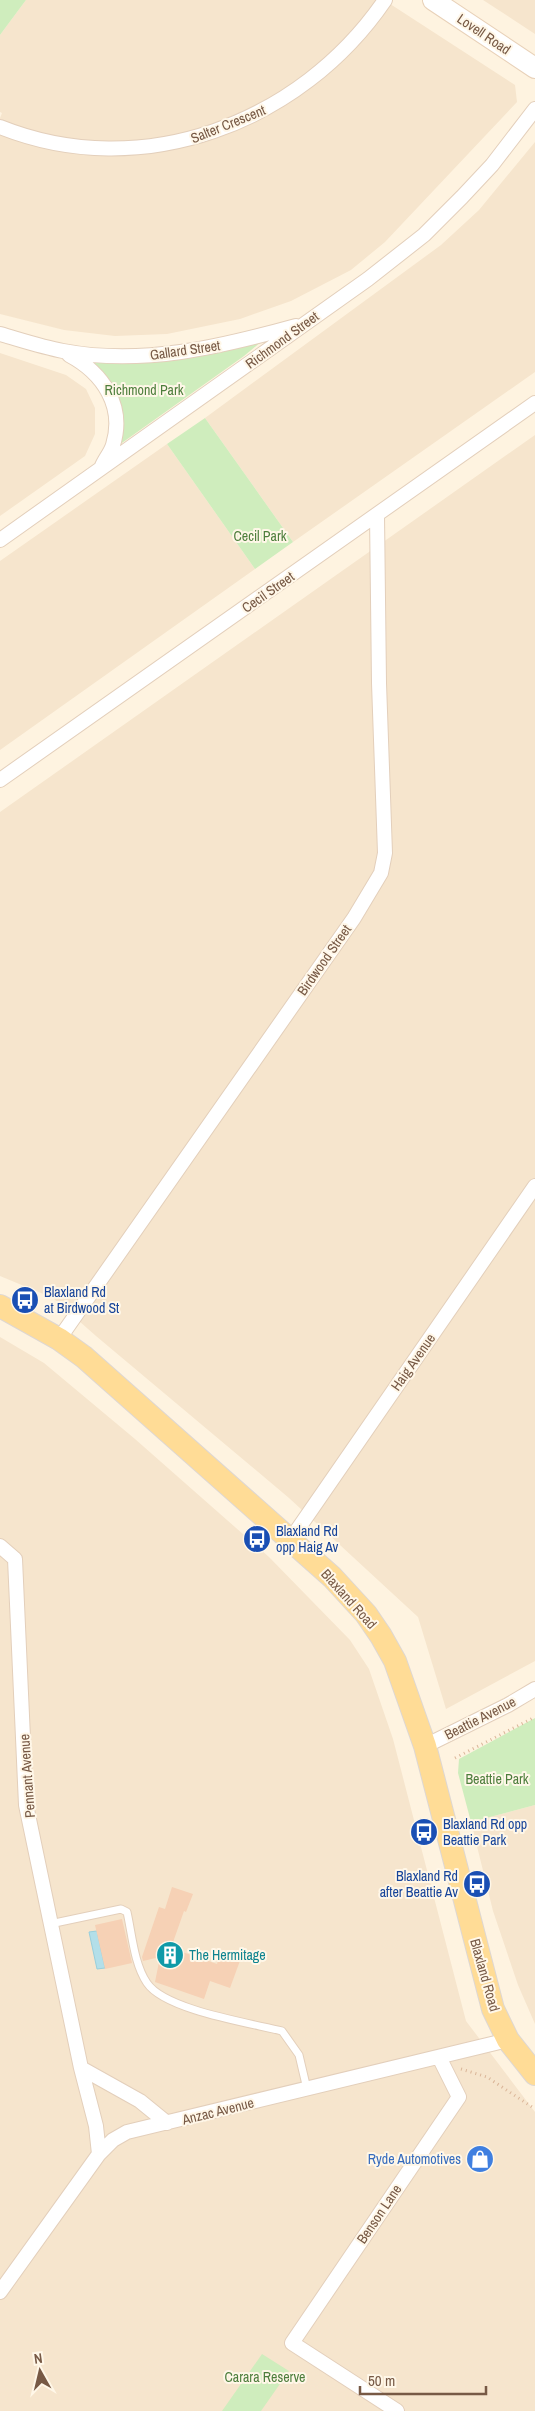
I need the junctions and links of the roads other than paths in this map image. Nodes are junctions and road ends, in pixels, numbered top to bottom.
1 (385, 0) edge
2 (434, 0) edge
3 (535, 68) edge
4 (535, 109) edge
5 (0, 127) edge
6 (306, 322) junction
7 (0, 334) edge
8 (62, 351) junction
9 (535, 403) edge
10 (99, 470) junction
11 (377, 515) junction
12 (0, 540) edge
13 (0, 780) edge
14 (535, 1186) edge
15 (0, 1306) edge
16 (59, 1339) junction
17 (291, 1539) junction
18 (0, 1546) edge
19 (535, 1689) edge
20 (425, 1746) junction
21 (50, 1924) junction
22 (508, 2040) junction
23 (445, 2055) junction
24 (81, 2068) junction
25 (535, 2074) edge
26 (307, 2089) junction
27 (167, 2124) junction
28 (99, 2154) junction
29 (0, 2292) edge
30 (397, 2411) edge

1 - 5 street, Salter Crescent
2 - 3 street, Lovell Road
4 - 6 street, Richmond Street
6 - 8 street, Gallard Street
6 - 10 street, Richmond Street
7 - 8 street, Gallard Street
8 - 10 street, Gallard Street
9 - 11 street, Cecil Street
10 - 12 street, Richmond Street
11 - 13 street, Cecil Street
11 - 16 street, Birdwood Street
14 - 17 street, Haig Avenue
15 - 16 main road, Blaxland Road
16 - 17 main road, Blaxland Road
17 - 20 main road, Blaxland Road
18 - 21 street, Pennant Avenue
19 - 20 street, Beattie Avenue
20 - 22 main road, Blaxland Road
21 - 24 street, Pennant Avenue
21 - 26 lane
22 - 23 street, Anzac Avenue
22 - 25 main road, Blaxland Road
23 - 26 street, Anzac Avenue
23 - 30 street, Benson Lane
24 - 27 street
24 - 28 street, Pennant Avenue
26 - 27 street, Anzac Avenue
27 - 28 street, Anzac Avenue
28 - 29 street, Anzac Avenue

